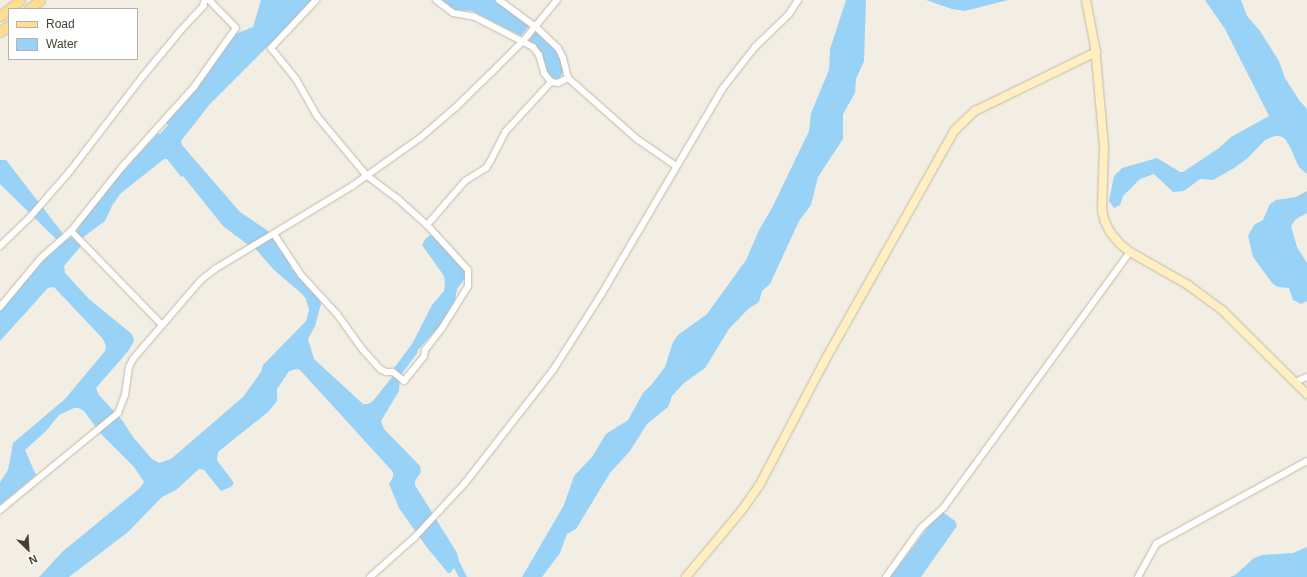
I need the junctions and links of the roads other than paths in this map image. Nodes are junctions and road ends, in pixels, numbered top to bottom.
1 (20, 0) edge
2 (40, 0) edge
3 (205, 0) edge
4 (209, 0) edge
5 (316, 0) edge
6 (436, 0) edge
7 (499, 0) edge
8 (557, 0) edge
9 (798, 0) edge
10 (1086, 0) edge
11 (10, 8) edge
12 (30, 8) edge
13 (8, 10) edge
14 (0, 16) edge
15 (8, 26) edge
16 (535, 26) junction
17 (0, 32) edge
18 (523, 41) junction
19 (1096, 52) junction
20 (568, 78) junction
21 (551, 82) junction
22 (676, 166) junction
23 (367, 176) junction
24 (426, 225) junction
25 (73, 232) junction
26 (273, 234) junction
27 (0, 246) edge
28 (1130, 252) junction
29 (0, 307) edge
30 (162, 325) junction
31 (1307, 377) edge
32 (1295, 382) junction
33 (1307, 394) edge
34 (1307, 461) edge
35 (0, 510) edge
36 (370, 577) edge
37 (686, 577) edge
38 (886, 577) edge
39 (1138, 577) edge

1 - 11 main road
2 - 12 main road
3 - 27 street
4 - 25 street
5 - 23 street
6 - 18 street
7 - 16 street
8 - 16 street
9 - 22 street
10 - 19 street
13 - 14 main road
15 - 17 main road
16 - 18 street
16 - 20 street
18 - 21 street
18 - 23 street
19 - 28 street
19 - 37 street
20 - 21 street
20 - 22 street
21 - 24 street
22 - 36 street
23 - 24 street
23 - 26 street
24 - 26 street
25 - 29 street
25 - 30 street
26 - 30 street
28 - 32 street
28 - 38 street
30 - 35 street
31 - 32 street
32 - 33 street
34 - 39 street

